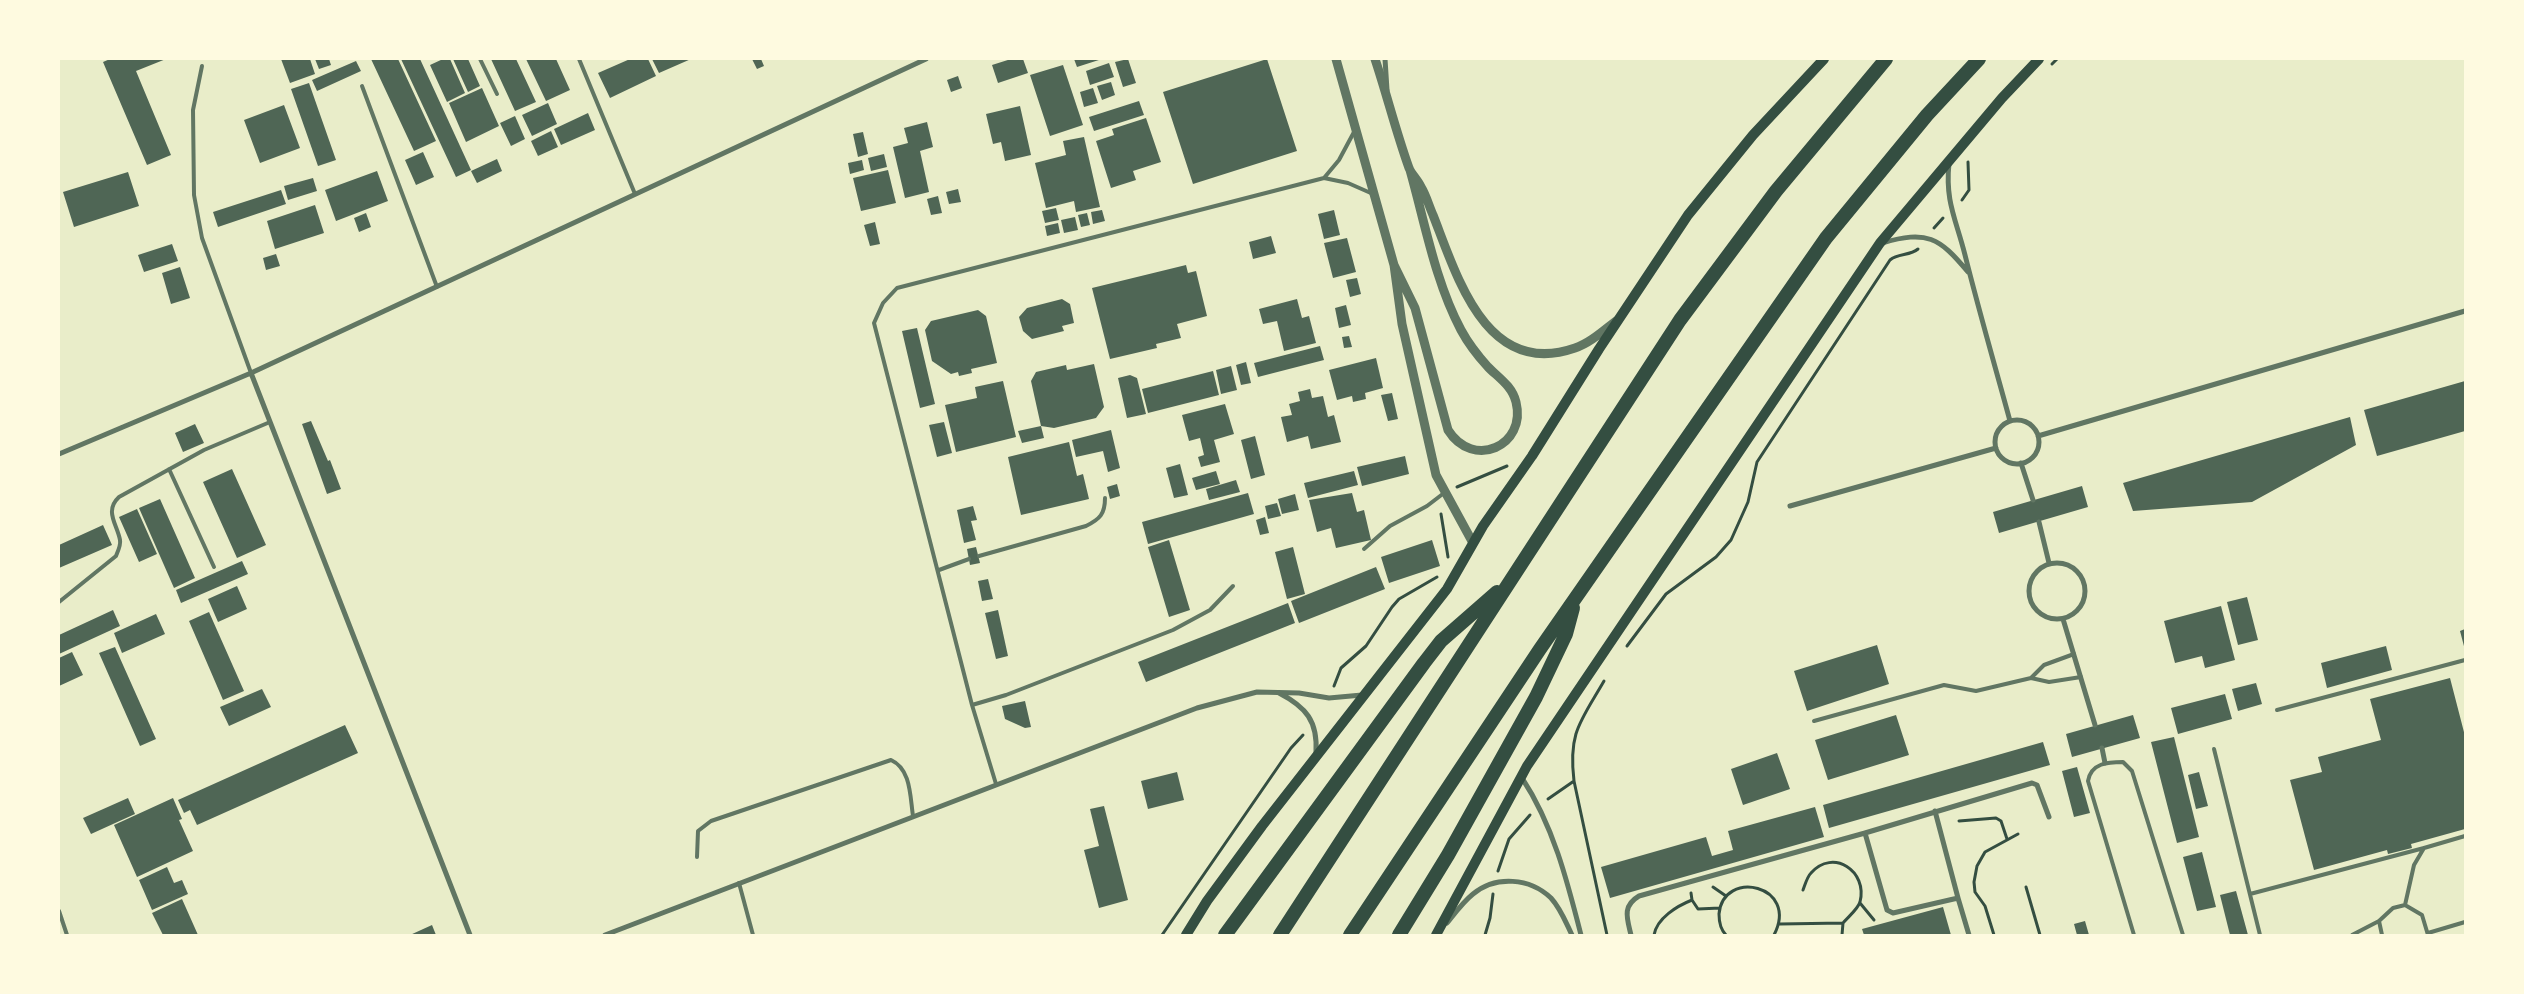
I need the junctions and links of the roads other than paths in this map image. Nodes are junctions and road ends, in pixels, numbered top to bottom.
1 (480, 59) edge
2 (579, 59) edge
3 (926, 59) edge
4 (1336, 59) edge
5 (1375, 59) edge
6 (1385, 59) edge
7 (1824, 59) edge
8 (1886, 59) edge
9 (1979, 59) edge
10 (2039, 59) edge
11 (202, 66) dead end
12 (362, 86) dead end
13 (497, 94) dead end
14 (1387, 95) junction
15 (1357, 127) junction
16 (1949, 161) junction
17 (1410, 170) junction
18 (1324, 178) junction
19 (635, 194) junction
20 (1375, 195) junction
21 (1880, 243) junction
22 (1394, 265) junction
23 (1970, 274) junction
24 (437, 286) junction
25 (2465, 311) edge
26 (1620, 318) junction
27 (251, 373) junction
28 (2010, 421) junction
29 (270, 422) junction
30 (2038, 436) junction
31 (1996, 448) junction
32 (59, 454) edge
33 (2021, 463) junction
34 (169, 469) junction
35 (1444, 492) junction
36 (1105, 498) dead end
37 (2033, 500) dead end
38 (1790, 506) dead end
39 (2039, 522) dead end
40 (1474, 543) junction
41 (1364, 548) dead end
42 (979, 556) dead end
43 (969, 559) dead end
44 (2049, 563) junction
45 (214, 566) dead end
46 (938, 570) junction
47 (1507, 584) junction
48 (1232, 586) dead end
49 (1576, 597) junction
50 (59, 602) edge
51 (2063, 619) junction
52 (2074, 654) junction
53 (2465, 660) edge
54 (2080, 677) junction
55 (2031, 678) junction
56 (1277, 692) junction
57 (1364, 694) junction
58 (972, 705) junction
59 (2277, 710) dead end
60 (1814, 721) dead end
61 (2095, 725) dead end
62 (2102, 748) dead end
63 (2214, 749) dead end
64 (1316, 760) junction
65 (2105, 763) junction
66 (1521, 777) junction
67 (996, 784) junction
68 (1935, 811) junction
69 (914, 816) junction
70 (2049, 817) dead end
71 (1864, 833) junction
72 (2465, 836) edge
73 (2424, 848) junction
74 (697, 857) dead end
75 (739, 884) junction
76 (2250, 894) junction
77 (1958, 898) junction
78 (2405, 905) junction
79 (59, 911) edge
80 (2379, 921) junction
81 (2465, 922) edge
82 (2428, 934) edge
83 (67, 935) edge
84 (470, 935) edge
85 (605, 935) edge
86 (753, 935) edge
87 (1186, 935) edge
88 (1225, 935) edge
89 (1280, 935) edge
90 (1350, 935) edge
91 (1399, 935) edge
92 (1436, 935) edge
93 (1572, 935) edge
94 (1581, 935) edge
95 (1631, 935) edge
96 (1969, 935) edge
97 (2134, 935) edge
98 (2183, 935) edge
99 (2260, 935) edge
100 (2352, 935) edge
101 (2382, 935) edge

1 - 13 lane
2 - 19 lane
3 - 19 street
4 - 15 street
5 - 14 street
6 - 14 street
7 - 26 main road
8 - 47 highway
9 - 49 highway
10 - 16 main road
11 - 27 lane
12 - 24 lane
14 - 17 street
15 - 18 lane
15 - 20 street
16 - 21 main road
16 - 23 street
17 - 22 street
17 - 26 street
18 - 20 lane
18 - 46 lane
19 - 24 street
20 - 22 street
21 - 23 street
21 - 66 main road
22 - 35 street
23 - 28 street
24 - 27 street
25 - 30 street
26 - 40 main road
27 - 29 street
27 - 32 street
28 - 30 street
28 - 31 street
29 - 34 lane
29 - 84 street
30 - 33 street
31 - 33 street
31 - 38 street
33 - 37 street
34 - 45 lane
34 - 50 lane
35 - 40 street
35 - 41 lane
36 - 42 lane
39 - 44 street
40 - 57 main road
43 - 46 lane
44 - 51 street
44 - 51 street
46 - 58 lane
47 - 88 highway
47 - 89 highway
48 - 58 lane
49 - 90 highway
49 - 91 highway
51 - 52 street
52 - 54 street
52 - 55 lane
53 - 59 lane
54 - 55 lane
54 - 61 street
55 - 60 lane
56 - 57 street
56 - 64 street
56 - 67 street
57 - 64 main road
58 - 67 lane
62 - 65 street
63 - 76 lane
64 - 87 main road
65 - 97 lane
65 - 98 lane
66 - 92 main road
66 - 94 street
67 - 69 street
68 - 70 street
68 - 71 street
68 - 77 street
69 - 74 lane
69 - 75 street
71 - 77 street
71 - 95 street
72 - 73 lane
73 - 76 lane
73 - 78 lane
75 - 85 street
75 - 86 lane
76 - 99 lane
77 - 96 street
78 - 80 lane
78 - 82 lane
79 - 83 lane
80 - 100 lane
80 - 101 lane
81 - 82 lane
92 - 93 street

